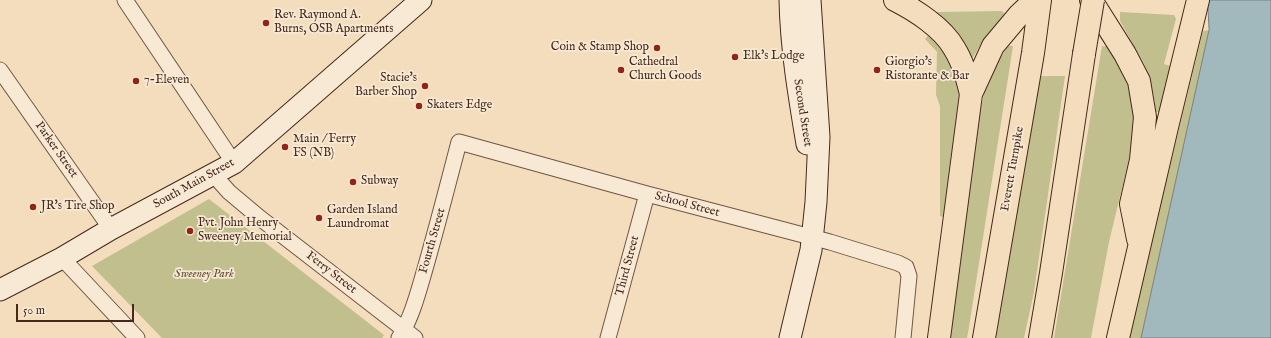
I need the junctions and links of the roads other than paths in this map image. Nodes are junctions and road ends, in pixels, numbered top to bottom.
1 (125, 0) edge
2 (421, 0) edge
3 (790, 0) edge
4 (810, 0) edge
5 (895, 0) edge
6 (1035, 0) edge
7 (1040, 0) edge
8 (1092, 0) edge
9 (1198, 0) edge
10 (0, 70) edge
11 (971, 94) junction
12 (459, 142) joint
13 (234, 163) junction
14 (213, 174) junction
15 (647, 194) junction
16 (816, 202) junction
17 (111, 229) junction
18 (813, 238) junction
19 (1139, 244) junction
20 (62, 258) junction
21 (0, 290) edge
22 (406, 335) edge
23 (137, 338) edge
24 (608, 338) edge
25 (790, 338) edge
26 (904, 338) edge
27 (939, 338) edge
28 (984, 338) edge
29 (1040, 338) edge
30 (1118, 338) edge

1 - 13 street
2 - 13 main road, South Main Street
3 - 16 main road, Second Street
4 - 16 main road, Second Street
5 - 11 highway
6 - 11 highway
7 - 28 highway, Everett Turnpike
8 - 19 highway
8 - 29 highway, bridge
9 - 19 highway
10 - 17 street, Parker Street
11 - 27 highway
12 - 15 street, School Street
12 - 22 street, Fourth Street
13 - 14 main road, South Main Street
14 - 17 main road, South Main Street
14 - 22 street, Ferry Street
15 - 18 street, School Street
15 - 24 street, Third Street
16 - 18 main road, Second Street
17 - 20 main road, South Main Street
18 - 25 main road, Second Street
18 - 26 street, School Street
19 - 30 highway
20 - 21 main road, South Main Street
20 - 23 street

